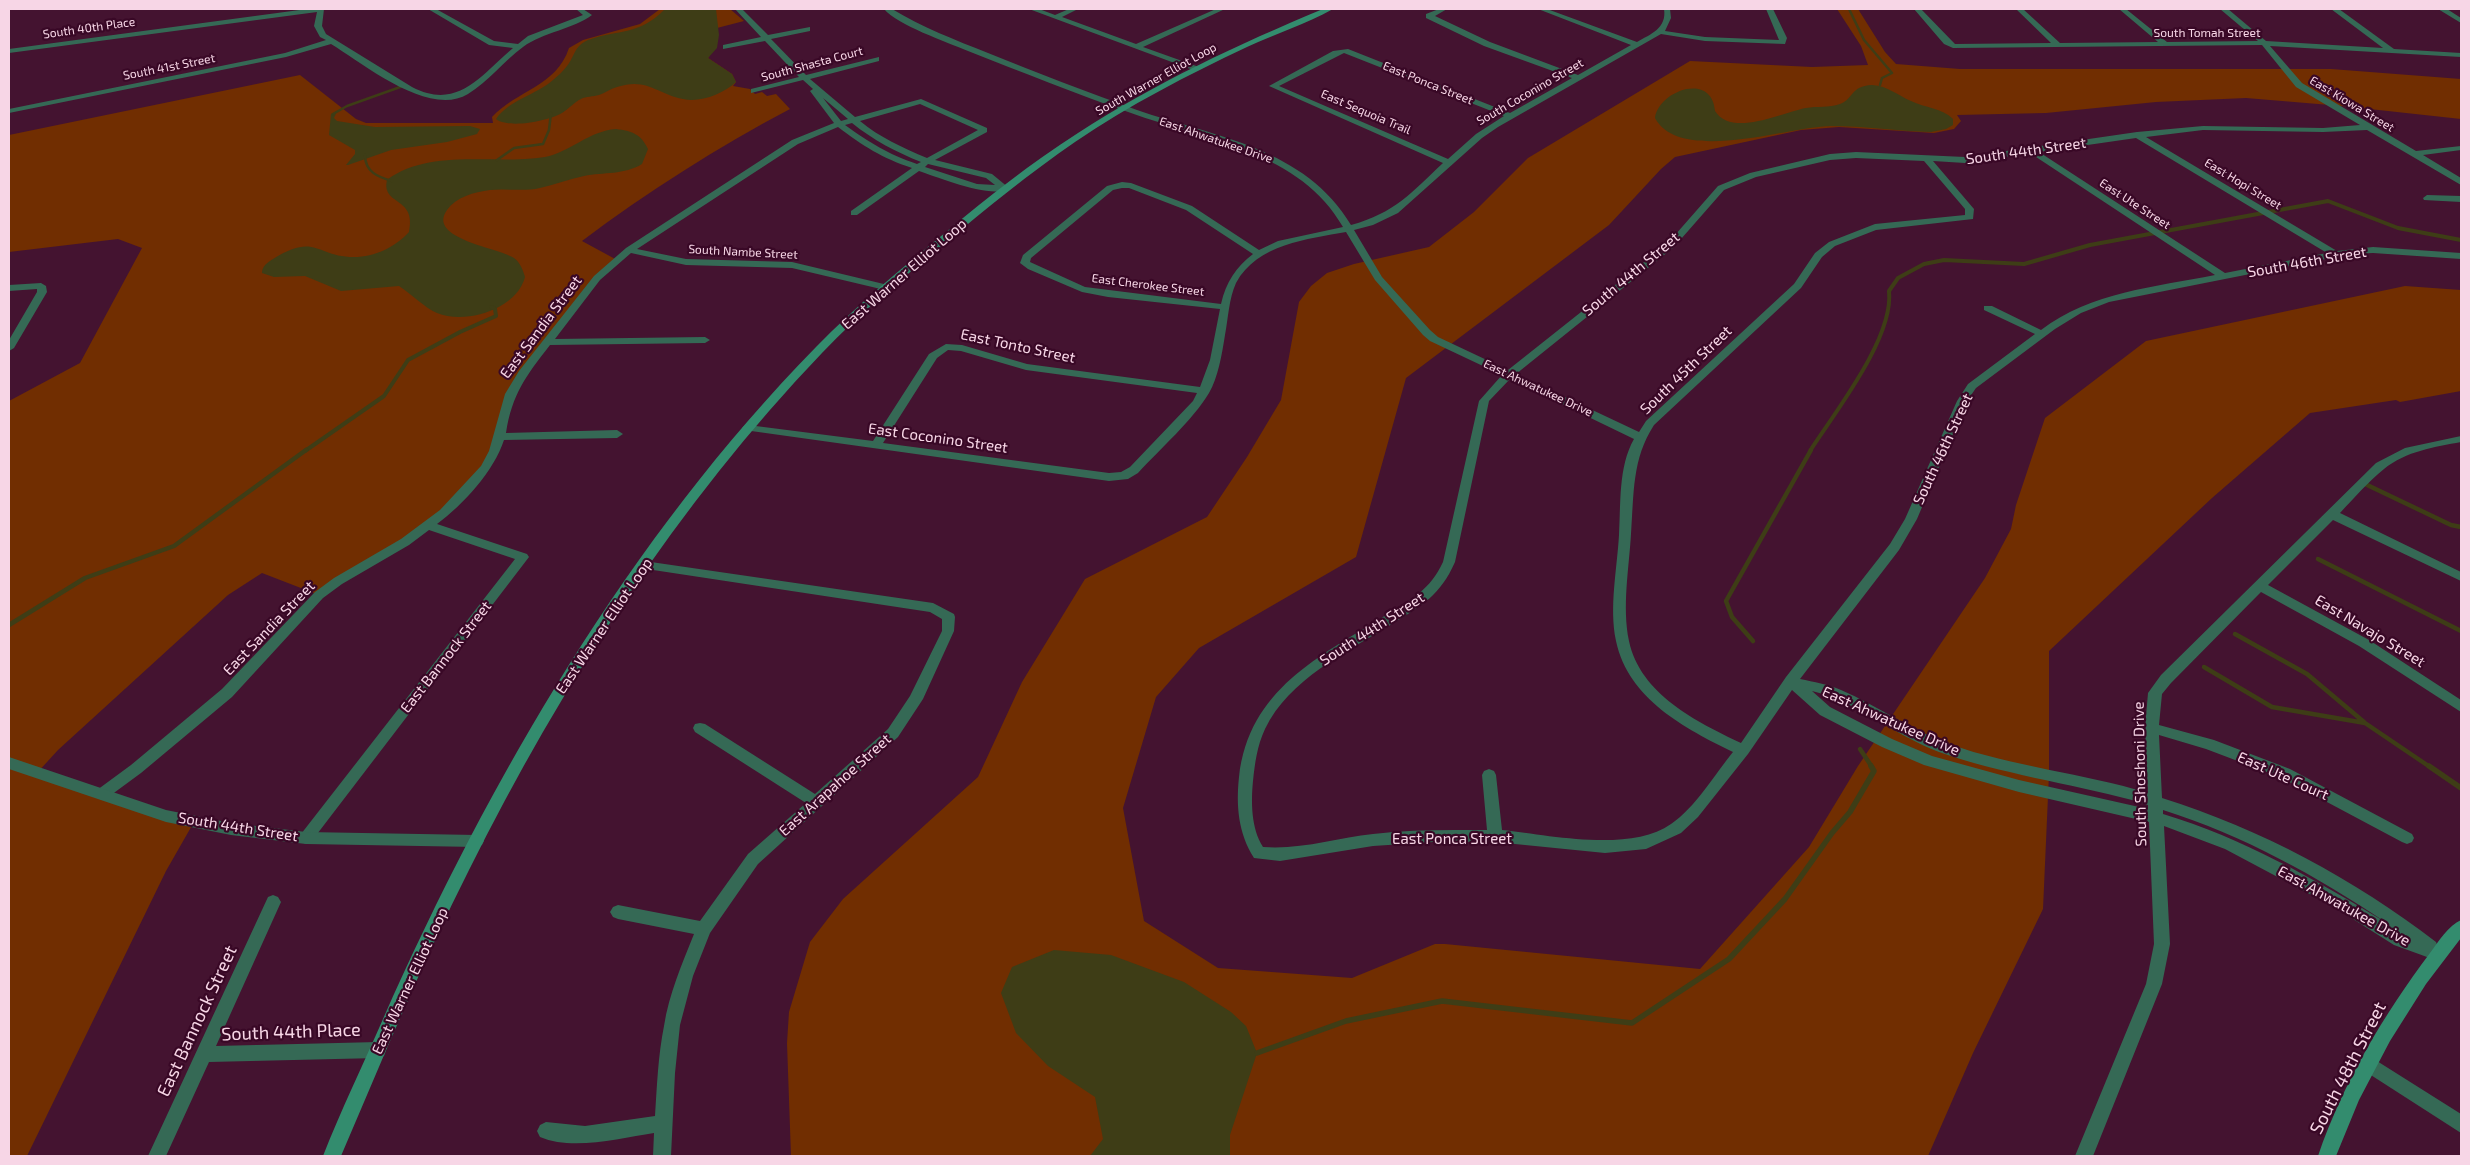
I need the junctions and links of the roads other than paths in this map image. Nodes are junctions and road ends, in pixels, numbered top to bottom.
1 (321, 9) edge
2 (431, 9) edge
3 (580, 9) edge
4 (738, 9) edge
5 (887, 9) edge
6 (1033, 9) edge
7 (1075, 9) edge
8 (1221, 9) edge
9 (1329, 9) edge
10 (1444, 9) edge
11 (1541, 9) edge
12 (1667, 9) edge
13 (1770, 9) edge
14 (1917, 9) edge
15 (2019, 9) edge
16 (2122, 9) edge
17 (2224, 9) edge
18 (2335, 9) edge
19 (2442, 9) edge
20 (1056, 17) junction
21 (2461, 21) edge
22 (807, 29) dead end
23 (1660, 32) junction
24 (766, 38) junction
25 (332, 42) junction
26 (2164, 44) junction
27 (2266, 44) junction
28 (1638, 45) junction
29 (2058, 45) junction
30 (519, 46) junction
31 (726, 47) dead end
32 (1136, 47) junction
33 (9, 50) edge
34 (2391, 50) junction
35 (1345, 51) joint
36 (2461, 55) edge
37 (876, 59) dead end
38 (1196, 69) junction
39 (805, 78) junction
40 (1579, 78) junction
41 (754, 91) dead end
42 (1123, 108) junction
43 (9, 111) edge
44 (1512, 116) junction
45 (854, 120) junction
46 (839, 124) junction
47 (2368, 127) junction
48 (2137, 135) junction
49 (2461, 148) edge
50 (2033, 152) junction
51 (2414, 154) junction
52 (1927, 159) junction
53 (1449, 162) junction
54 (922, 164) junction
55 (2461, 182) edge
56 (1005, 188) junction
57 (2427, 198) dead end
58 (2461, 199) edge
59 (854, 213) dead end
60 (1350, 228) junction
61 (629, 250) junction
62 (1258, 253) junction
63 (2336, 254) junction
64 (2461, 256) edge
65 (2224, 277) junction
66 (885, 287) junction
67 (9, 288) edge
68 (1225, 307) junction
69 (1988, 308) dead end
70 (2042, 334) junction
71 (705, 340) dead end
72 (548, 342) junction
73 (9, 348) edge
74 (1509, 374) junction
75 (1205, 390) junction
76 (748, 428) junction
77 (618, 434) dead end
78 (500, 437) junction
79 (1642, 438) junction
80 (2461, 439) edge
81 (876, 445) junction
82 (1124, 476) joint
83 (2332, 514) junction
84 (426, 526) junction
85 (644, 565) junction
86 (2461, 577) edge
87 (2259, 586) junction
88 (1791, 681) junction
89 (2461, 708) edge
90 (700, 728) dead end
91 (2152, 728) junction
92 (1743, 750) junction
93 (9, 763) edge
94 (1489, 775) dead end
95 (102, 794) junction
96 (816, 802) junction
97 (2155, 802) junction
98 (2156, 817) junction
99 (1496, 836) junction
100 (306, 838) junction
101 (2407, 838) dead end
102 (476, 841) junction
103 (1646, 843) joint
104 (1259, 853) joint
105 (273, 902) dead end
106 (618, 912) dead end
107 (2461, 927) edge
108 (704, 929) junction
109 (2438, 954) junction
110 (378, 1050) junction
111 (204, 1054) junction
112 (2369, 1064) junction
113 (663, 1123) junction
114 (2461, 1124) edge
115 (546, 1131) dead end
116 (157, 1156) edge
117 (332, 1156) edge
118 (662, 1156) edge
119 (2084, 1156) edge
120 (2327, 1156) edge

1 - 25 street
1 - 33 street, South 40th Place
2 - 30 street
3 - 30 street
4 - 24 street
5 - 42 street, East Ahwatukee Drive
6 - 20 street
7 - 20 street
8 - 32 street
9 - 38 main road, South Warner Elliot Loop
10 - 40 street
11 - 28 street
12 - 23 street
13 - 23 street
14 - 29 street, South Tomah Street
15 - 29 street
16 - 26 street
17 - 27 street, East Kiowa Street
18 - 34 street
19 - 21 street
20 - 32 street
22 - 24 street
23 - 28 street, South Coconino Street
24 - 31 street
24 - 39 street
25 - 30 street
25 - 43 street, South 41st Street
26 - 27 street, South Tomah Street
26 - 29 street, South Tomah Street
27 - 34 street, South Tomah Street
27 - 47 street, East Kiowa Street
28 - 40 street, South Coconino Street
32 - 38 street
34 - 36 street, South Tomah Street
35 - 44 street, East Ponca Street
35 - 53 street, East Sequoia Trail
37 - 39 street, South Shasta Court
38 - 42 main road, South Warner Elliot Loop
39 - 41 street, South Shasta Court
39 - 45 street
39 - 46 street
40 - 44 street, South Coconino Street
42 - 56 main road, South Warner Elliot Loop
42 - 60 street, East Ahwatukee Drive
44 - 53 street, South Coconino Street
45 - 46 street, East Sandia Street
45 - 54 street
45 - 54 street, East Sandia Street
46 - 54 street
46 - 61 street, East Sandia Street
47 - 48 street, South 44th Street
47 - 51 street, East Kiowa Street
48 - 50 street, South 44th Street
48 - 63 street, East Hopi Street
49 - 51 street
50 - 52 street, South 44th Street
50 - 65 street, East Ute Street
51 - 55 street, East Kiowa Street
52 - 74 street, South 44th Street
52 - 79 street, South 45th Street
53 - 60 street, South Coconino Street
54 - 56 street
54 - 56 street
54 - 59 street
56 - 66 main road, East Warner Elliot Loop
57 - 58 street
60 - 62 street, South Coconino Street
60 - 74 street, East Ahwatukee Drive
61 - 66 street, South Nambe Street
61 - 72 street, East Sandia Street
62 - 68 street, South Coconino Street
62 - 68 street, East Cherokee Street
63 - 64 street, South 46th Street
63 - 65 street, South 46th Street
65 - 70 street, South 46th Street
66 - 76 main road, East Warner Elliot Loop
67 - 73 street
68 - 75 street, South Coconino Street
69 - 70 street
70 - 88 street, South 46th Street
71 - 72 street
72 - 78 street, East Sandia Street
74 - 79 street, East Ahwatukee Drive
74 - 104 street, South 44th Street
75 - 81 street, East Tonto Street
75 - 82 street, South Coconino Street
76 - 81 street, East Coconino Street
76 - 85 main road, East Warner Elliot Loop
77 - 78 street
78 - 84 street, East Sandia Street
79 - 92 street, South 45th Street
80 - 83 street, South Shoshoni Drive
81 - 82 street, East Coconino Street
83 - 86 street
83 - 87 street, South Shoshoni Drive
84 - 95 street, East Sandia Street
84 - 100 street, East Bannock Street
85 - 96 street, East Arapahoe Street
85 - 102 main road, East Warner Elliot Loop
87 - 89 street, East Navajo Street
87 - 91 street, South Shoshoni Drive
88 - 92 street, South 46th Street
88 - 97 street, East Ahwatukee Drive
88 - 98 street, East Ahwatukee Drive
90 - 96 street
91 - 97 street, South Shoshoni Drive
91 - 101 street, East Ute Court
92 - 103 street, South 46th Street
93 - 95 street, South 44th Street
94 - 99 street
95 - 100 street, South 44th Street
96 - 108 street, East Arapahoe Street
97 - 98 street, South Shoshoni Drive
97 - 109 street, East Ahwatukee Drive
98 - 109 street, East Ahwatukee Drive
98 - 119 street, South Shoshoni Drive
99 - 103 street, East Ponca Street
99 - 104 street, East Ponca Street
100 - 102 street, South 44th Street
102 - 110 main road, East Warner Elliot Loop
105 - 111 street, East Bannock Street
106 - 108 street
107 - 109 main road, South 48th Street
108 - 113 street, East Arapahoe Street
109 - 112 main road, South 48th Street
110 - 111 street, South 44th Place
110 - 117 main road, East Warner Elliot Loop
111 - 116 street, East Bannock Street
112 - 114 street
112 - 120 main road, South 48th Street
113 - 115 street
113 - 118 street, East Arapahoe Street

